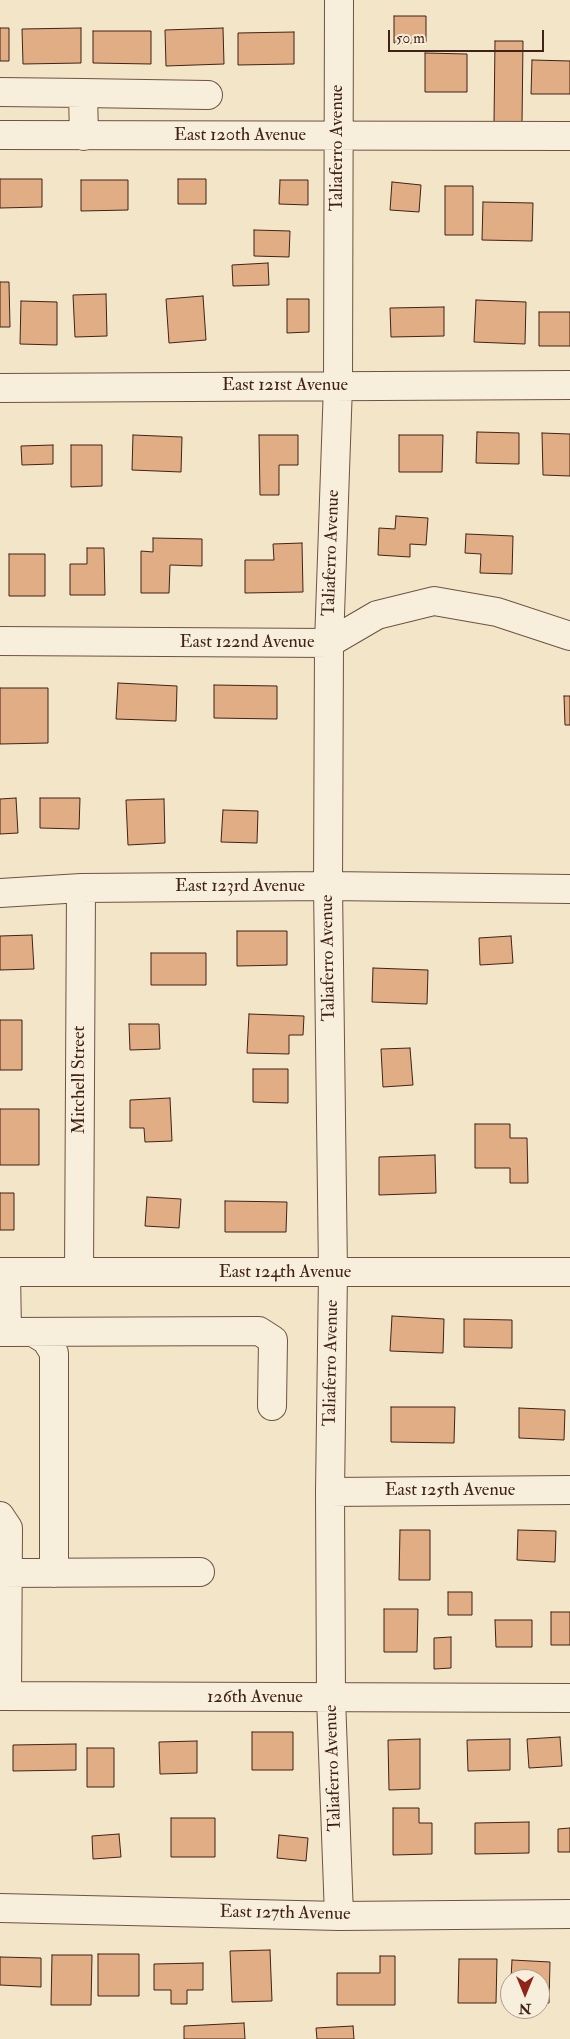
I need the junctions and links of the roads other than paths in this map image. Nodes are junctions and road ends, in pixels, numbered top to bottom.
1 (339, 0) edge
2 (0, 92) edge
3 (83, 92) junction
4 (208, 95) dead end
5 (0, 135) edge
6 (84, 136) junction
7 (570, 136) edge
8 (338, 137) junction
9 (338, 385) junction
10 (570, 386) edge
11 (0, 388) edge
12 (570, 636) edge
13 (0, 641) edge
14 (329, 643) junction
15 (328, 886) junction
16 (81, 888) junction
17 (570, 889) edge
18 (0, 893) edge
19 (3, 1272) edge
20 (79, 1272) junction
21 (570, 1272) edge
22 (334, 1273) junction
23 (13, 1332) edge
24 (272, 1406) dead end
25 (570, 1490) edge
26 (330, 1492) junction
27 (0, 1516) edge
28 (200, 1572) dead end
29 (4, 1573) edge
30 (54, 1573) junction
31 (3, 1696) edge
32 (331, 1698) junction
33 (570, 1698) edge
34 (0, 1908) edge
35 (570, 1914) edge
36 (339, 1916) junction

1 - 8 street, Taliaferro Avenue
2 - 3 street
3 - 4 street
3 - 6 street
5 - 6 street, East 120th Avenue
6 - 8 street, East 120th Avenue
7 - 8 street, East 120th Avenue
8 - 9 street, Taliaferro Avenue
9 - 10 street, East 121st Avenue
9 - 11 street, East 121st Avenue
9 - 14 street, Taliaferro Avenue
12 - 14 street, East 122nd Avenue
13 - 14 street, East 122nd Avenue
14 - 15 street, Taliaferro Avenue
15 - 16 street, East 123rd Avenue
15 - 17 street, East 123rd Avenue
15 - 22 street, Taliaferro Avenue
16 - 18 street, East 123rd Avenue
16 - 20 street, Mitchell Street
19 - 20 street, East 124th Avenue
19 - 23 street
20 - 22 street, East 124th Avenue
21 - 22 street, East 124th Avenue
22 - 26 street, Taliaferro Avenue
23 - 24 street
23 - 30 street
25 - 26 street, East 125th Avenue
26 - 32 street, Taliaferro Avenue
27 - 29 street
28 - 30 street
29 - 30 street
29 - 31 street
31 - 32 street, 126th Avenue
32 - 33 street, 126th Avenue
32 - 36 street, Taliaferro Avenue
34 - 36 street, East 127th Avenue
35 - 36 street, East 127th Avenue

